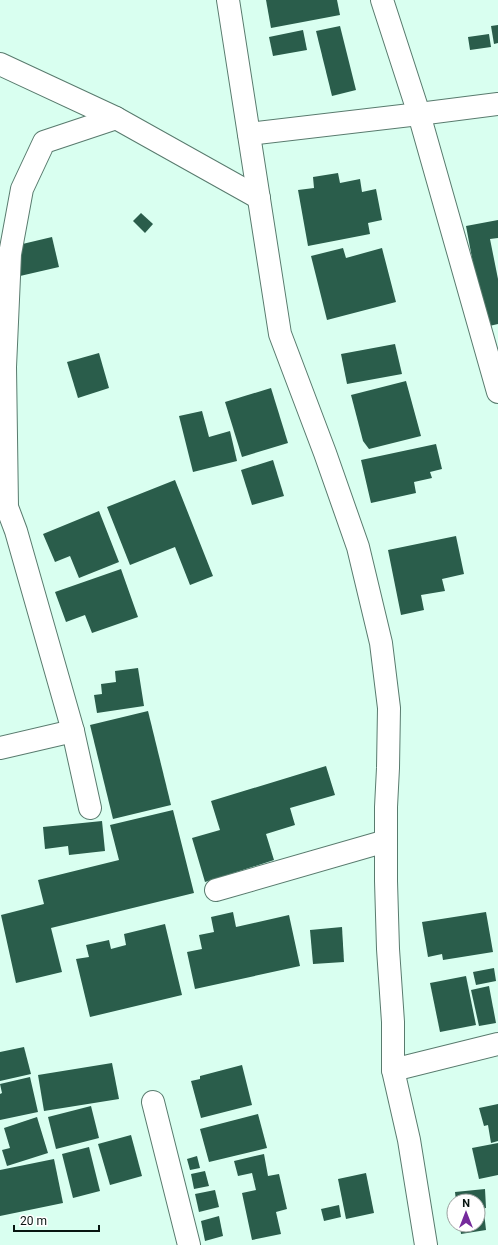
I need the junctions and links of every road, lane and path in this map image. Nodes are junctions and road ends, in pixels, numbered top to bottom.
1 (228, 0) edge
2 (382, 0) edge
3 (0, 64) edge
4 (498, 104) edge
5 (419, 114) junction
6 (116, 118) junction
7 (249, 134) junction
8 (259, 198) junction
9 (498, 392) edge
10 (8, 534) edge
11 (72, 730) junction
12 (0, 748) edge
13 (90, 808) dead end
14 (386, 841) junction
15 (216, 890) dead end
16 (498, 1044) edge
17 (393, 1070) junction
18 (153, 1102) dead end
19 (189, 1245) edge
20 (426, 1245) edge

1 - 7 street
2 - 5 street
3 - 6 street
4 - 5 street
5 - 7 street
5 - 9 street
6 - 8 street
6 - 10 street
7 - 8 street
8 - 14 street
10 - 11 street
11 - 12 street
11 - 13 street
14 - 15 street
14 - 17 street
16 - 17 street
17 - 20 street
18 - 19 street

